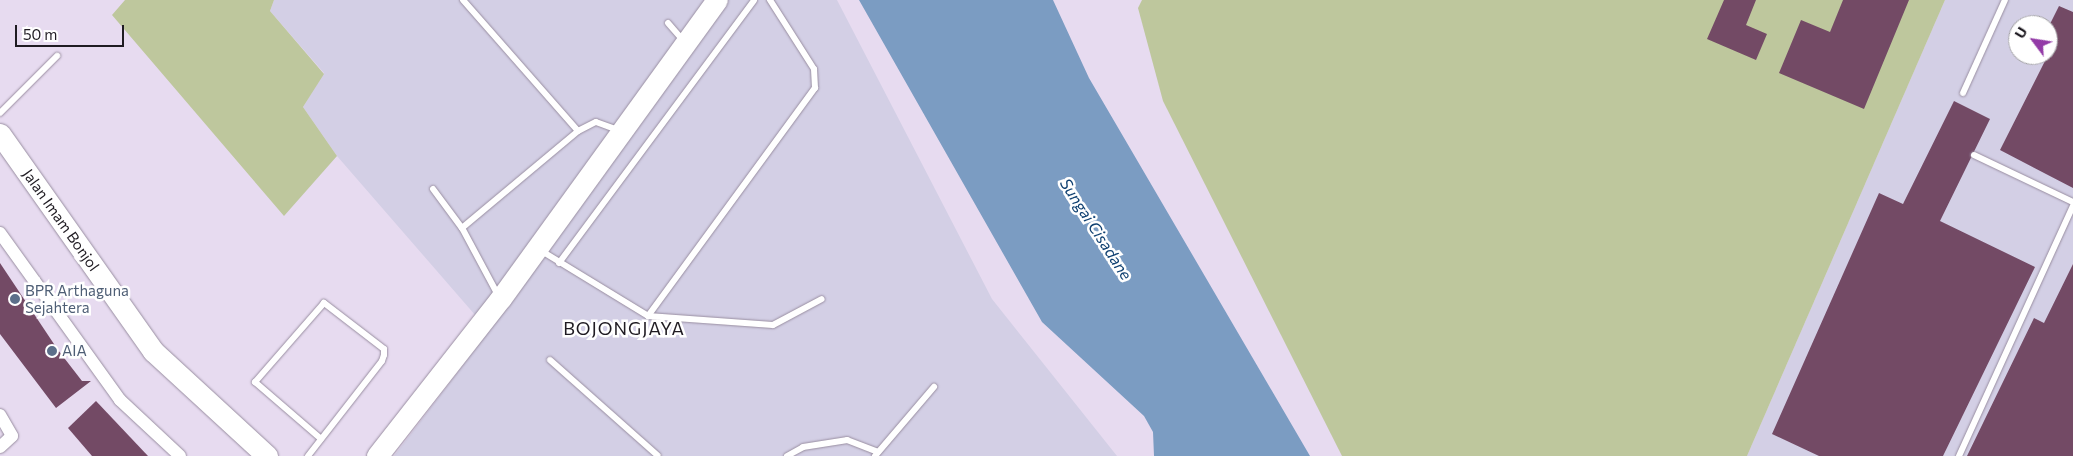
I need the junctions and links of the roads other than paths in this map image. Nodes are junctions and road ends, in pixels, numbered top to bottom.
1 (463, 0) edge
2 (717, 0) edge
3 (754, 0) edge
4 (770, 0) edge
5 (2005, 0) edge
6 (668, 23) dead end
7 (684, 40) junction
8 (57, 56) dead end
9 (1963, 93) dead end
10 (0, 113) edge
11 (578, 131) junction
12 (620, 131) junction
13 (0, 134) edge
14 (1974, 155) dead end
15 (433, 190) dead end
16 (2073, 202) edge
17 (2073, 206) edge
18 (462, 228) junction
19 (0, 233) edge
20 (537, 248) junction
21 (559, 263) junction
22 (501, 298) junction
23 (822, 299) dead end
24 (648, 316) junction
25 (550, 360) dead end
26 (934, 387) dead end
27 (0, 415) edge
28 (321, 439) junction
29 (0, 447) edge
30 (876, 454) edge
31 (180, 456) edge
32 (267, 456) edge
33 (308, 456) edge
34 (377, 456) edge
35 (658, 456) edge
36 (788, 456) edge
37 (1959, 456) edge

1 - 11 lane
2 - 7 main road
3 - 21 lane
4 - 24 lane
5 - 9 lane
6 - 7 lane
7 - 12 main road
8 - 10 lane
11 - 12 lane
11 - 18 lane
12 - 20 main road
13 - 32 main road, Jalan Imam Bonjol
14 - 16 lane
15 - 18 lane
17 - 37 lane
18 - 22 lane
19 - 31 street
20 - 21 lane
20 - 22 main road
21 - 24 lane
22 - 34 main road
23 - 24 lane
25 - 35 lane
26 - 30 lane
27 - 29 street
28 - 28 lane
28 - 33 lane
30 - 36 lane

